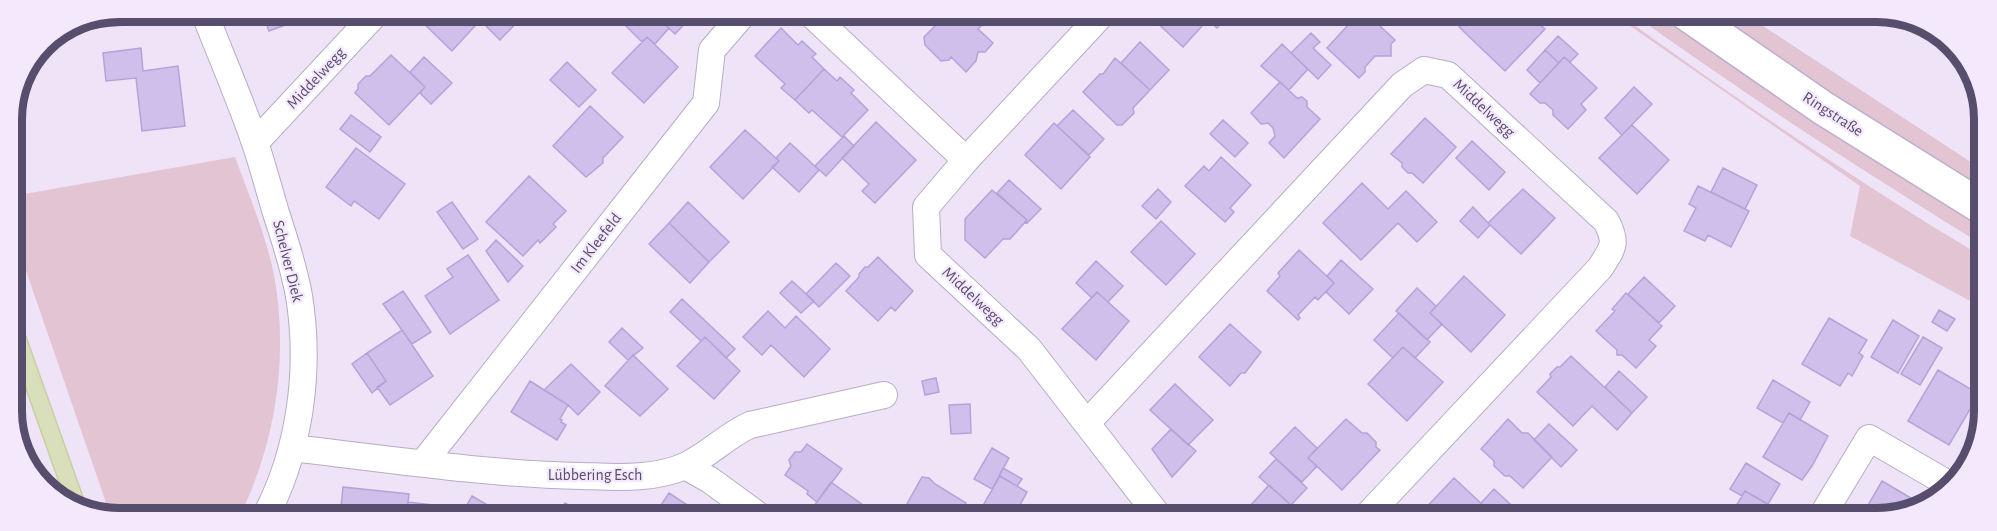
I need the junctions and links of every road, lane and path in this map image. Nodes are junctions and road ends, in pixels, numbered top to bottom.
1 (208, 22) edge
2 (368, 22) edge
3 (736, 22) edge
4 (820, 22) edge
5 (1095, 22) edge
6 (1699, 22) edge
7 (255, 143) junction
8 (966, 160) junction
9 (1974, 202) edge
10 (884, 395) dead end
11 (1087, 423) junction
12 (292, 448) junction
13 (423, 463) junction
14 (685, 466) junction
15 (1944, 481) edge
16 (270, 508) edge
17 (748, 508) edge
18 (1152, 508) edge
19 (1374, 508) edge
20 (1827, 508) edge

1 - 7 street, Schelver Diek
2 - 7 street, Middelwegg
3 - 13 street, Im Kleefeld
4 - 8 street
5 - 8 street, Middelwegg
6 - 9 main road, Ringstraße
7 - 12 street, Schelver Diek
8 - 11 street, Middelwegg
10 - 14 street, Lübbering Esch
11 - 18 street, Middelwegg
11 - 19 street, Middelwegg
12 - 13 street, Lübbering Esch
12 - 16 street, Schelver Diek
13 - 14 street, Lübbering Esch
14 - 17 street
15 - 20 street

